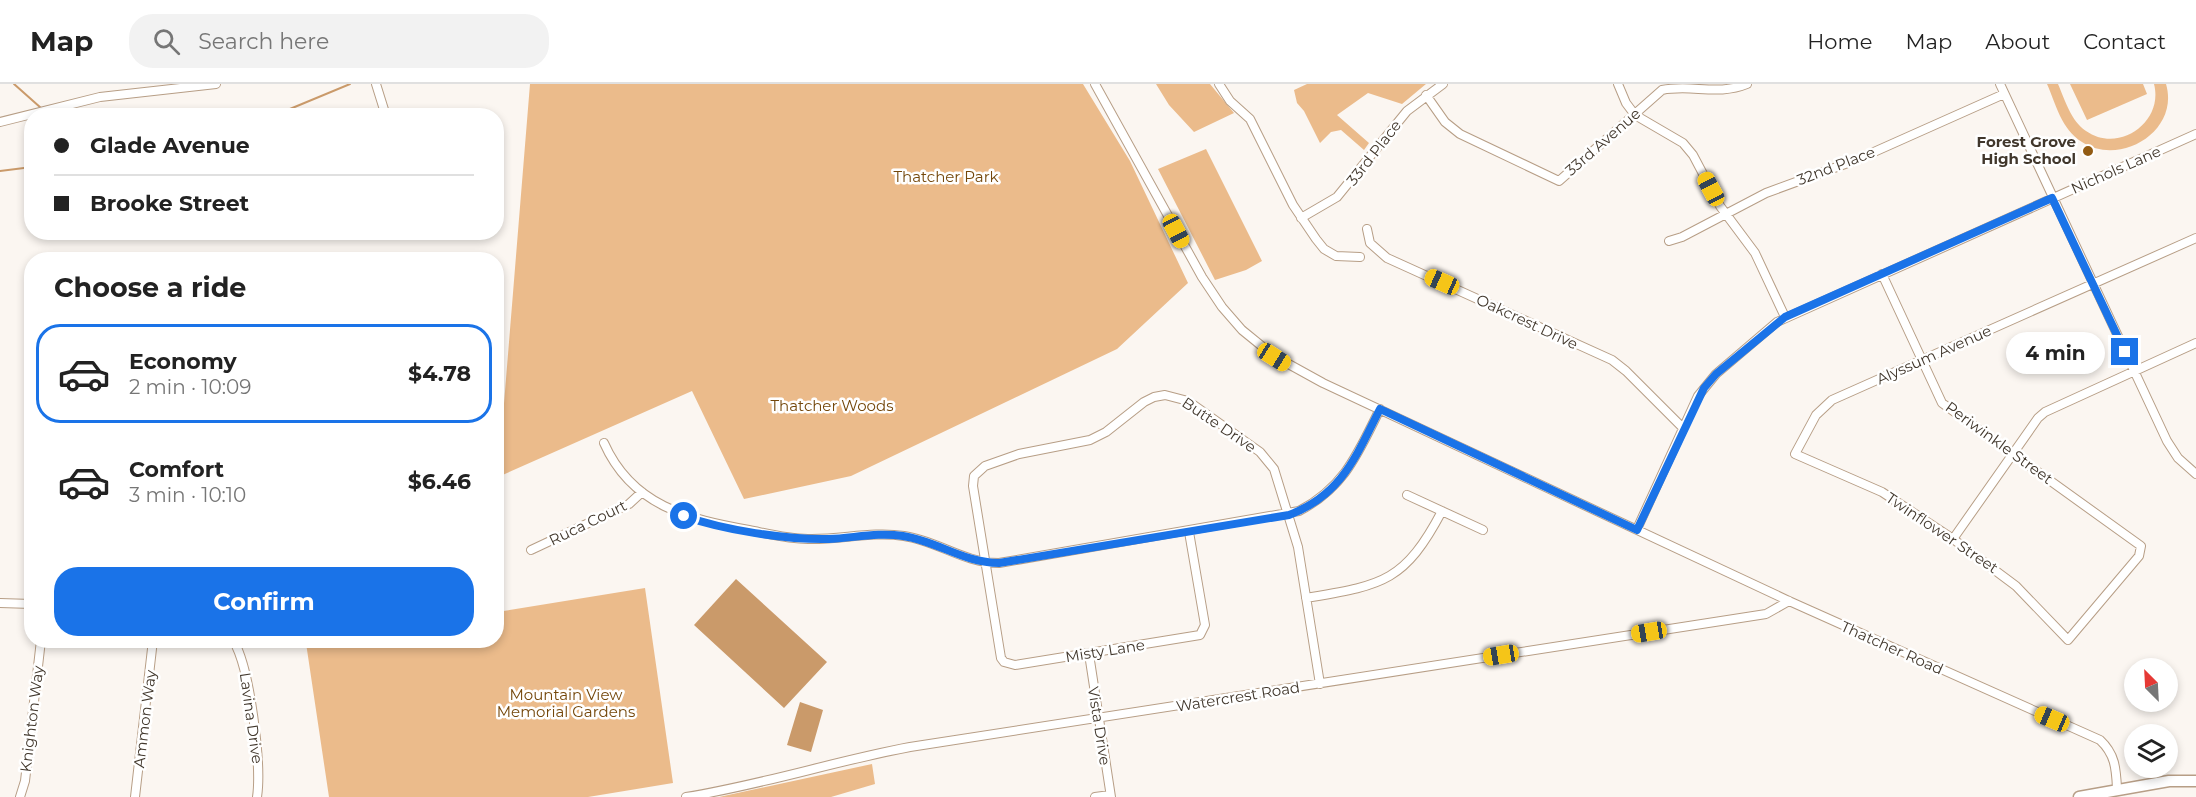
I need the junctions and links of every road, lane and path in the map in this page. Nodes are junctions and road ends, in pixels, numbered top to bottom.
1 (216, 84) edge
2 (376, 84) edge
3 (1095, 84) edge
4 (1219, 84) edge
5 (1443, 84) edge
6 (1618, 84) edge
7 (1747, 84) edge
8 (2000, 84) edge
9 (2004, 94) junction
10 (1426, 95) junction
11 (56, 108) edge
12 (384, 108) edge
13 (1635, 115) junction
14 (24, 116) edge
15 (0, 122) edge
16 (2195, 138) edge
17 (2052, 198) junction
18 (1726, 213) junction
19 (1301, 218) junction
20 (1367, 229) dead end
21 (2196, 237) edge
22 (1669, 241) dead end
23 (1360, 257) dead end
24 (1882, 274) junction
25 (2093, 284) junction
26 (1785, 317) junction
27 (2196, 343) edge
28 (1921, 361) junction
29 (2134, 371) junction
30 (1380, 409) junction
31 (1683, 428) junction
32 (604, 443) dead end
33 (1795, 454) joint
34 (2012, 454) junction
35 (2196, 474) edge
36 (642, 492) junction
37 (1407, 495) dead end
38 (1442, 511) junction
39 (1289, 515) junction
40 (1483, 530) dead end
41 (1637, 530) junction
42 (1189, 532) junction
43 (1953, 539) junction
44 (531, 550) dead end
45 (985, 563) junction
46 (1306, 598) junction
47 (1789, 601) junction
48 (0, 603) edge
49 (24, 604) edge
50 (2068, 640) joint
51 (40, 648) edge
52 (152, 648) edge
53 (236, 648) edge
54 (1089, 654) junction
55 (1320, 684) junction
56 (1097, 719) junction
57 (2196, 781) edge
58 (2117, 788) junction
59 (1110, 796) edge
60 (20, 797) edge
61 (135, 797) edge
62 (257, 797) edge
63 (686, 797) edge
64 (1095, 797) edge
65 (2079, 797) edge

1 - 11 street
2 - 12 street
3 - 30 street, Thatcher Road
4 - 19 street
5 - 10 street, 33rd Place
6 - 13 street
7 - 13 street, 33rd Avenue
8 - 9 street
9 - 17 street
9 - 18 street, 32nd Place
10 - 13 street, 33rd Avenue
10 - 19 street, 33rd Place
13 - 18 street
14 - 15 street
16 - 17 street, Nichols Lane
17 - 24 street, Nichols Lane
17 - 25 street
18 - 22 street, 32nd Place
18 - 26 street
19 - 23 street
20 - 31 street, Oakcrest Drive
21 - 25 street, Alyssum Avenue
24 - 26 street, Nichols Lane
24 - 28 street, Periwinkle Street
25 - 28 street, Alyssum Avenue
25 - 29 street
26 - 31 street, Nichols Lane
27 - 29 street
28 - 33 street, Alyssum Avenue
28 - 34 street, Periwinkle Street
29 - 34 street
29 - 35 street
30 - 39 street
30 - 41 street, Thatcher Road
31 - 41 street, Nichols Lane
32 - 36 street
33 - 43 street, Twinflower Street
34 - 43 street
34 - 50 street, Periwinkle Street
36 - 44 street, Ruca Court
36 - 45 street
37 - 38 street
38 - 40 street
38 - 46 street
39 - 42 street
39 - 45 street, Butte Drive
39 - 46 street, Butte Drive
41 - 47 street, Thatcher Road
42 - 45 street
42 - 54 street, Misty Lane
43 - 50 street, Twinflower Street
45 - 54 street, Misty Lane
46 - 55 street, Butte Drive
47 - 55 street, Watercrest Road
47 - 58 street, Thatcher Road
48 - 49 street
51 - 60 street, Knighton Way
52 - 61 street, Ammon Way
53 - 62 street, Lavina Drive
54 - 56 street, Vista Drive
55 - 56 street, Watercrest Road
56 - 59 street, Vista Drive
56 - 63 street, Watercrest Road
57 - 58 main road
58 - 65 main road
59 - 64 street

